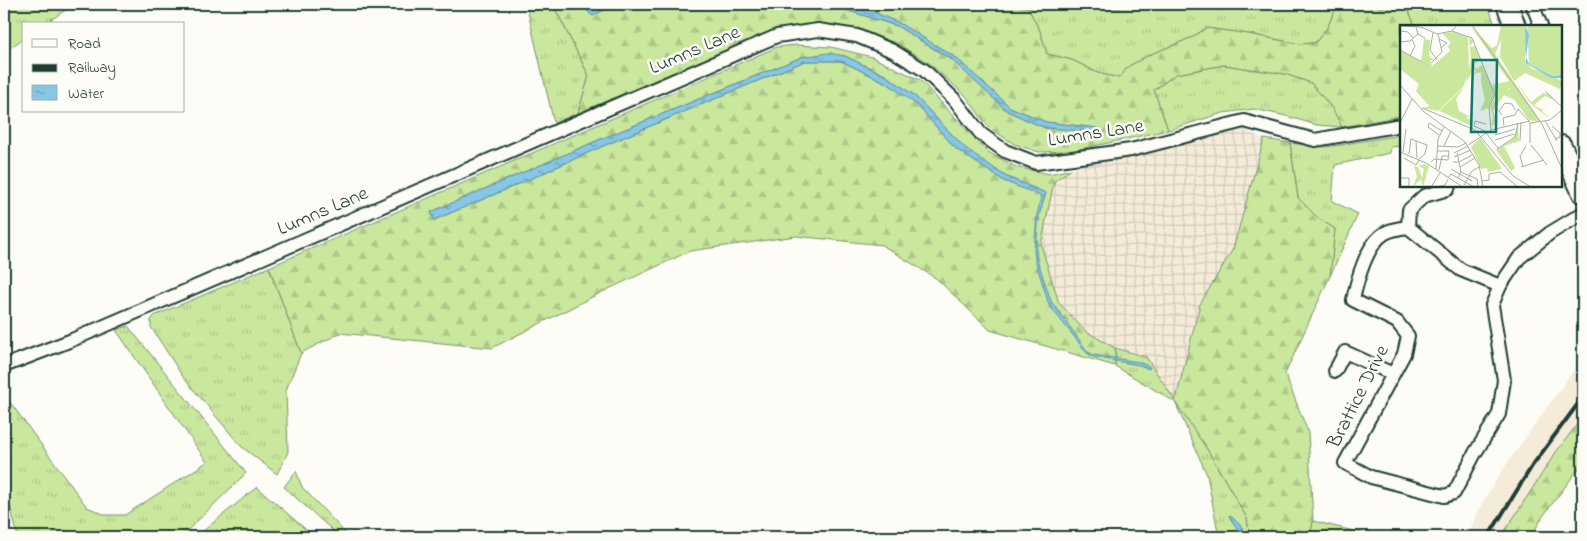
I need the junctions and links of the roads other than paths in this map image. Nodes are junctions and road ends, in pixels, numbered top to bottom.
1 (1507, 4) edge
2 (1532, 4) edge
3 (1515, 25) edge
4 (1541, 25) edge
5 (1400, 125) edge
6 (1562, 148) edge
7 (1448, 188) edge
8 (1583, 193) edge
9 (1583, 213) edge
10 (1408, 227) junction
11 (1500, 286) junction
12 (4, 366) edge
13 (1335, 371) dead end
14 (1393, 374) junction

1 - 3 main road
2 - 4 street
5 - 12 street, Lumns Lane
6 - 8 main road
7 - 10 street
9 - 11 street, Brattice Drive
10 - 11 street
10 - 14 street, Brattice Drive
11 - 14 street, Brattice Drive
13 - 14 street

